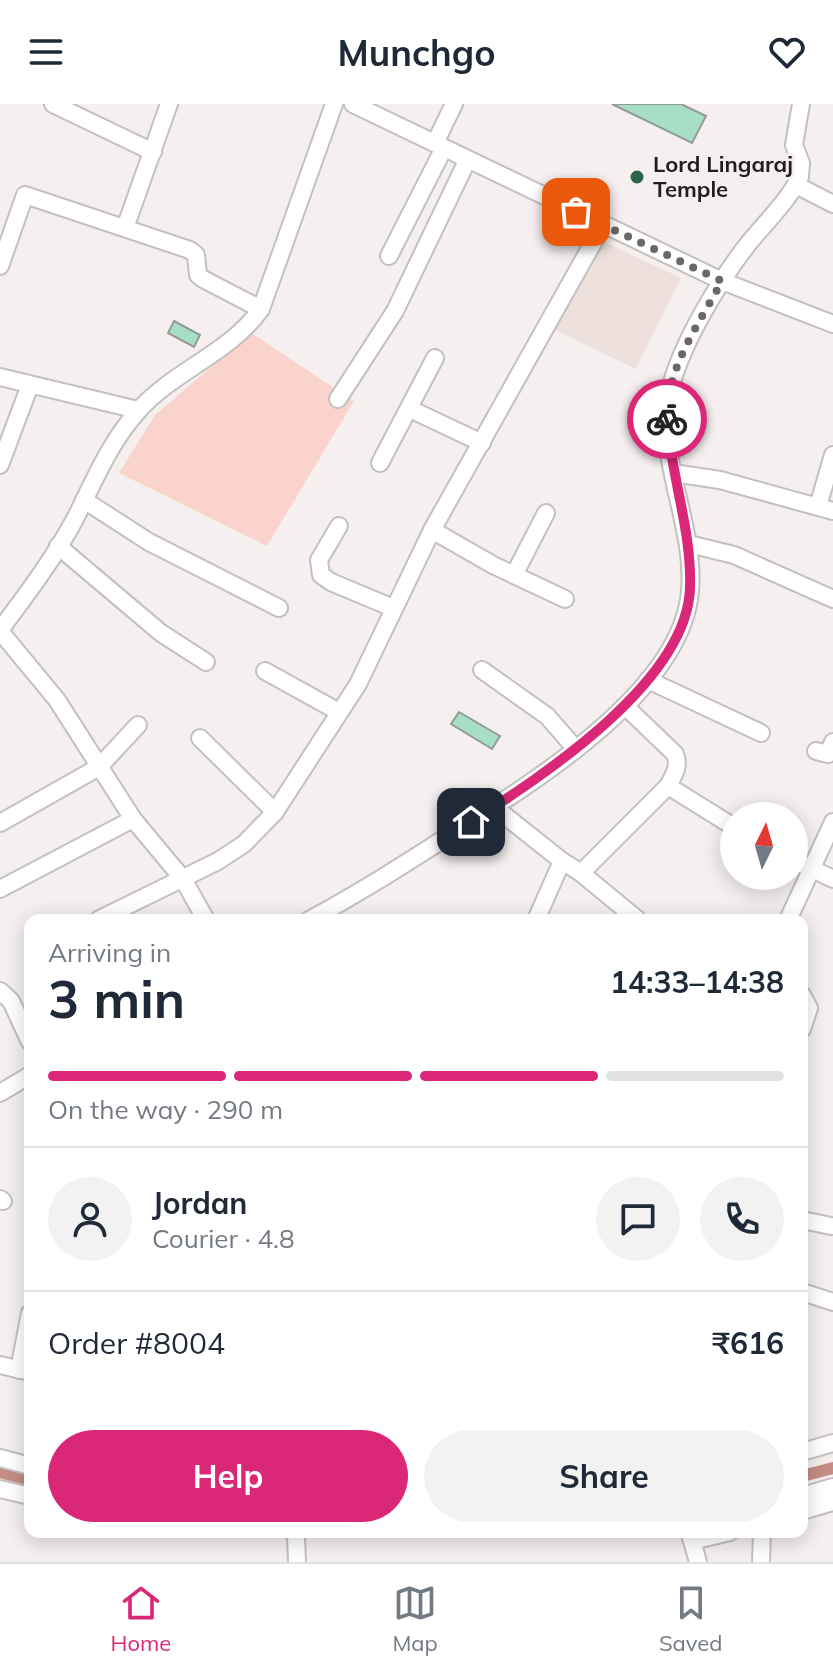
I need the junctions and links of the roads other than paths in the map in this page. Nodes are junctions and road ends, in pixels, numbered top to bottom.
1 (53, 104) edge
2 (169, 104) edge
3 (334, 104) edge
4 (353, 104) edge
5 (454, 104) edge
6 (801, 104) edge
7 (440, 146) junction
8 (153, 152) junction
9 (467, 161) junction
10 (796, 185) junction
11 (833, 204) edge
12 (603, 225) junction
13 (125, 228) junction
14 (389, 256) dead end
15 (0, 266) edge
16 (722, 281) junction
17 (261, 309) junction
18 (833, 324) edge
19 (435, 358) dead end
20 (0, 377) edge
21 (30, 385) junction
22 (338, 399) dead end
23 (410, 409) junction
24 (138, 410) junction
25 (482, 443) junction
26 (833, 455) edge
27 (380, 463) dead end
28 (0, 465) edge
29 (673, 473) junction
30 (84, 500) junction
31 (826, 508) edge
32 (546, 513) dead end
33 (339, 526) dead end
34 (432, 530) junction
35 (689, 544) junction
36 (58, 546) junction
37 (514, 575) junction
38 (565, 599) dead end
39 (833, 599) edge
40 (279, 608) dead end
41 (393, 608) junction
42 (0, 630) edge
43 (206, 662) dead end
44 (482, 670) dead end
45 (265, 671) dead end
46 (648, 680) junction
47 (625, 706) junction
48 (339, 712) junction
49 (138, 725) dead end
50 (761, 733) dead end
51 (200, 738) dead end
52 (833, 742) edge
53 (575, 748) junction
54 (816, 751) dead end
55 (99, 767) junction
56 (668, 786) junction
57 (494, 807) junction
58 (275, 812) junction
59 (720, 818) edge
60 (133, 819) junction
61 (0, 823) edge
62 (831, 832) edge
63 (562, 861) junction
64 (810, 869) junction
65 (581, 873) junction
66 (183, 879) junction
67 (833, 879) edge
68 (0, 889) edge
69 (110, 914) edge
70 (203, 914) edge
71 (320, 914) edge
72 (539, 914) edge
73 (631, 914) edge
74 (791, 914) edge
75 (0, 991) edge
76 (24, 1029) edge
77 (24, 1079) edge
78 (0, 1093) edge
79 (808, 1221) edge
80 (831, 1226) dead end
81 (808, 1294) edge
82 (833, 1302) edge
83 (0, 1365) edge
84 (24, 1371) edge
85 (833, 1443) edge
86 (808, 1450) edge
87 (0, 1458) edge
88 (24, 1464) edge
89 (833, 1487) edge
90 (0, 1489) edge
91 (808, 1494) edge
92 (24, 1495) edge
93 (833, 1502) edge
94 (808, 1509) edge
95 (296, 1538) edge
96 (691, 1538) edge
97 (762, 1538) edge
98 (297, 1562) edge
99 (698, 1562) edge
100 (761, 1562) edge

1 - 8 street
2 - 8 street
3 - 17 street
4 - 7 street
5 - 7 street
6 - 10 street
7 - 9 street
7 - 14 street
8 - 13 street
9 - 12 street
9 - 22 street
10 - 11 street
10 - 16 street
12 - 16 street
12 - 25 street
13 - 15 street
13 - 17 street
16 - 18 street
16 - 29 street
17 - 24 street
19 - 23 street
20 - 21 street
21 - 24 street
21 - 28 street
23 - 25 street
23 - 27 street
24 - 30 street
25 - 34 street
26 - 31 street
29 - 31 street
29 - 35 street
30 - 36 street
30 - 40 street
32 - 37 street
33 - 41 street
34 - 37 street
34 - 41 street
35 - 39 street
35 - 46 street
36 - 42 street
36 - 43 street
37 - 38 street
41 - 48 street
42 - 55 street
44 - 53 street
45 - 48 street
46 - 47 street
46 - 50 street
47 - 53 street
47 - 56 street
48 - 58 street
49 - 55 street
51 - 58 street
52 - 54 street
53 - 57 street
55 - 60 street
55 - 61 street
56 - 59 street
56 - 65 street
57 - 63 street
57 - 71 street
58 - 66 street
60 - 66 street
60 - 68 street
62 - 64 street
63 - 65 street
63 - 72 street
64 - 67 street
64 - 74 street
65 - 73 street
66 - 69 street
66 - 70 street
75 - 76 street
77 - 78 street
79 - 80 street
81 - 82 street
83 - 84 street
85 - 86 street
87 - 88 street
89 - 91 street
90 - 92 street
93 - 94 street
95 - 98 street
96 - 99 street
97 - 100 street

